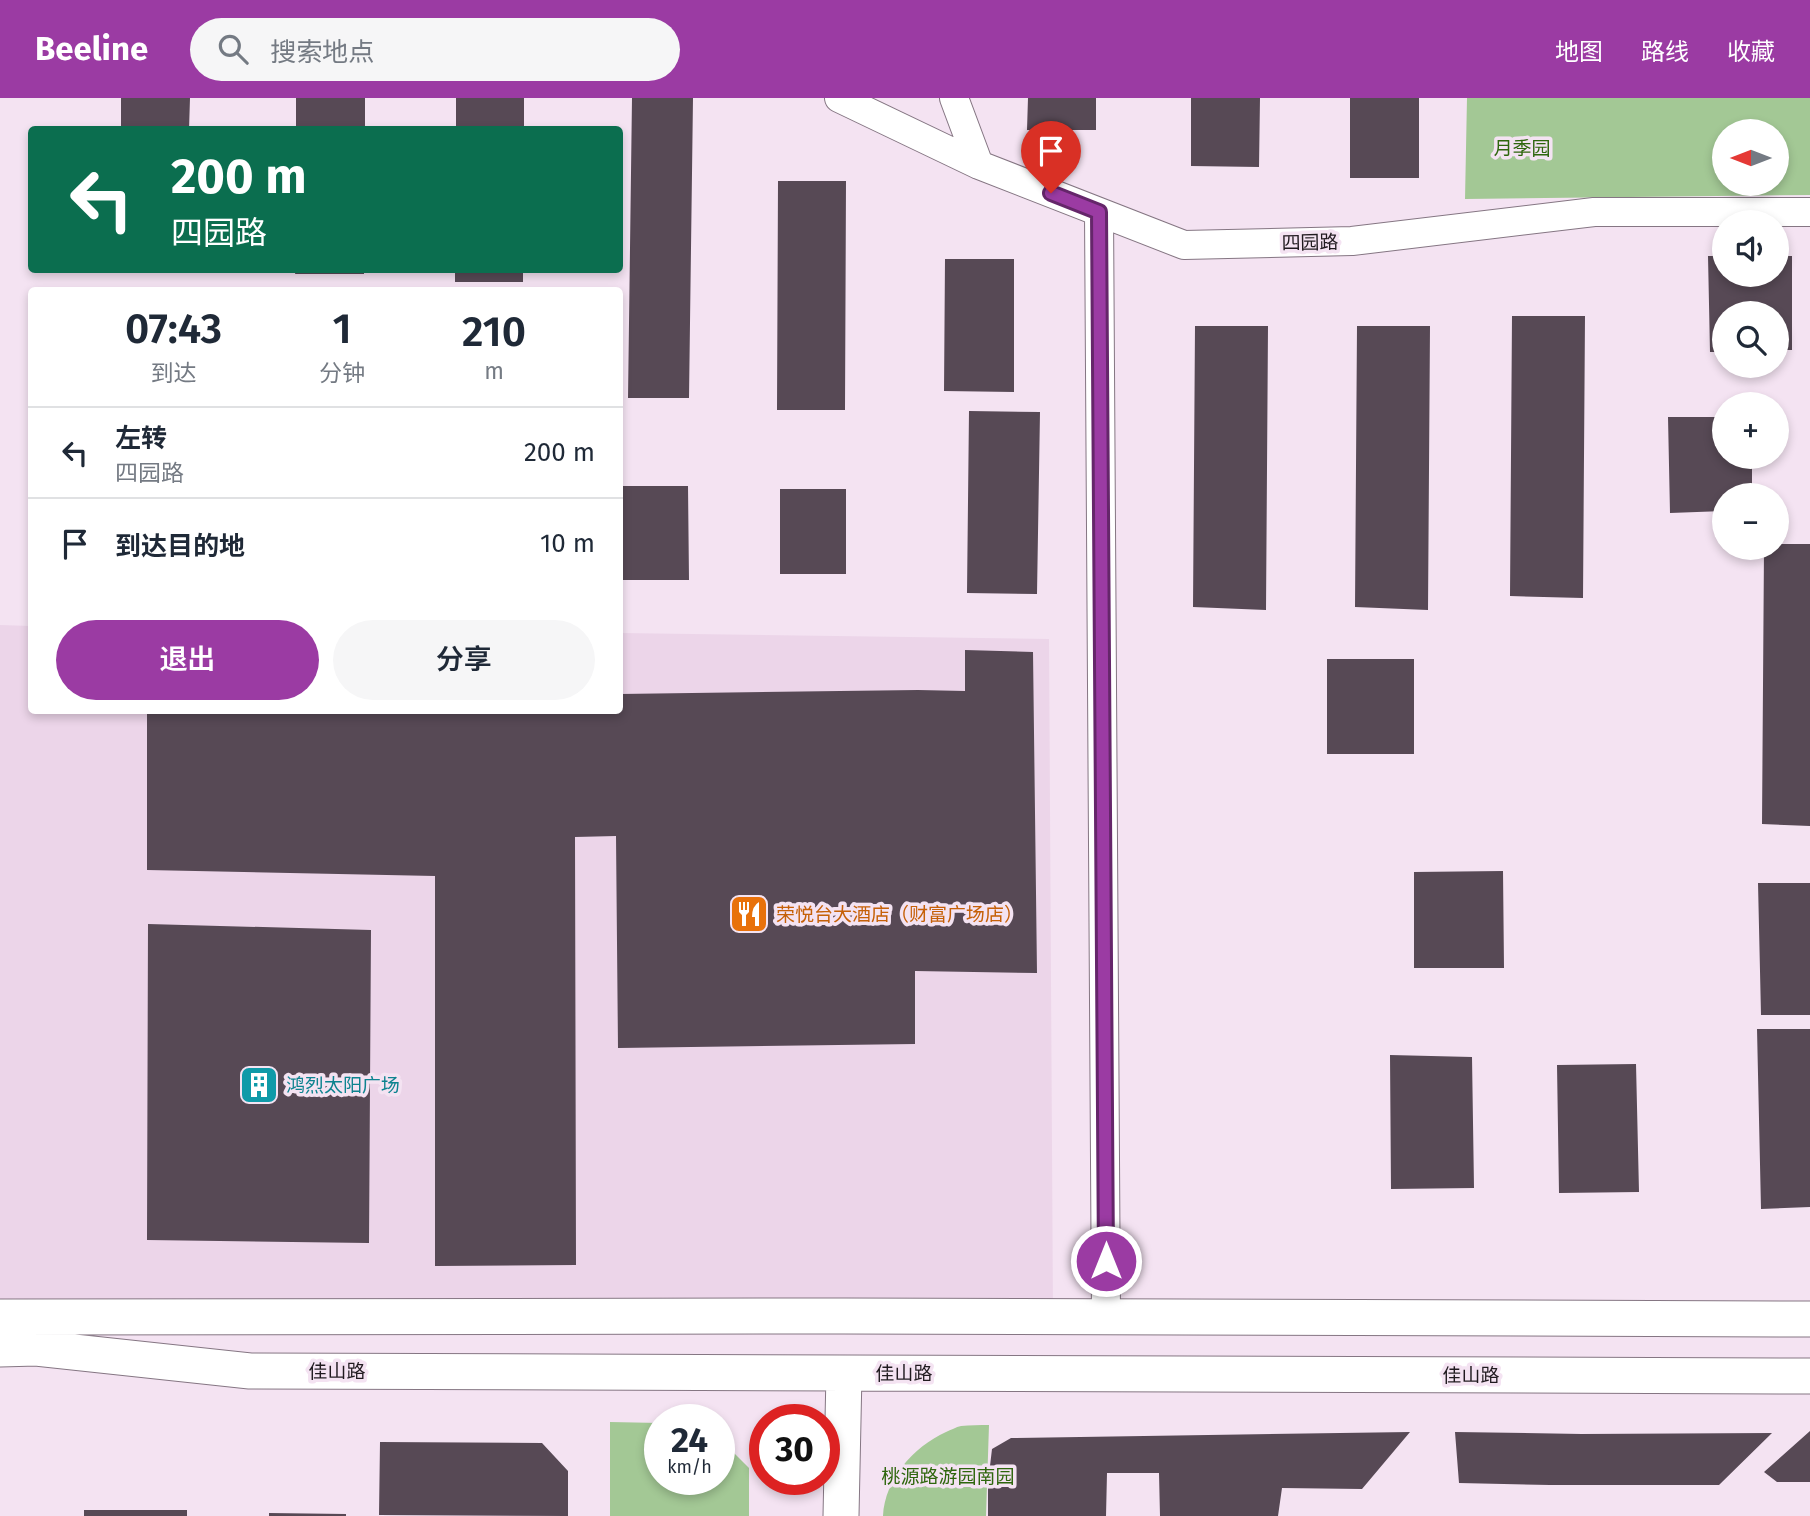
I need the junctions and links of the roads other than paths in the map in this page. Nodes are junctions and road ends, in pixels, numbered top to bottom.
1 (839, 98) edge
2 (954, 98) edge
3 (979, 165) junction
4 (1099, 212) junction
5 (1810, 212) edge
6 (0, 1317) edge
7 (1106, 1317) junction
8 (1810, 1319) edge
9 (0, 1323) edge
10 (36, 1348) junction
11 (0, 1349) edge
12 (844, 1373) junction
13 (1810, 1376) edge
14 (841, 1516) edge

1 - 3 street, 四园路
2 - 3 street
3 - 4 street, 四园路
4 - 5 street, 四园路
4 - 7 street
6 - 7 street
7 - 8 street
9 - 10 street
10 - 11 street, 佳山路
10 - 12 street, 佳山路
12 - 13 street, 佳山路
12 - 14 street

